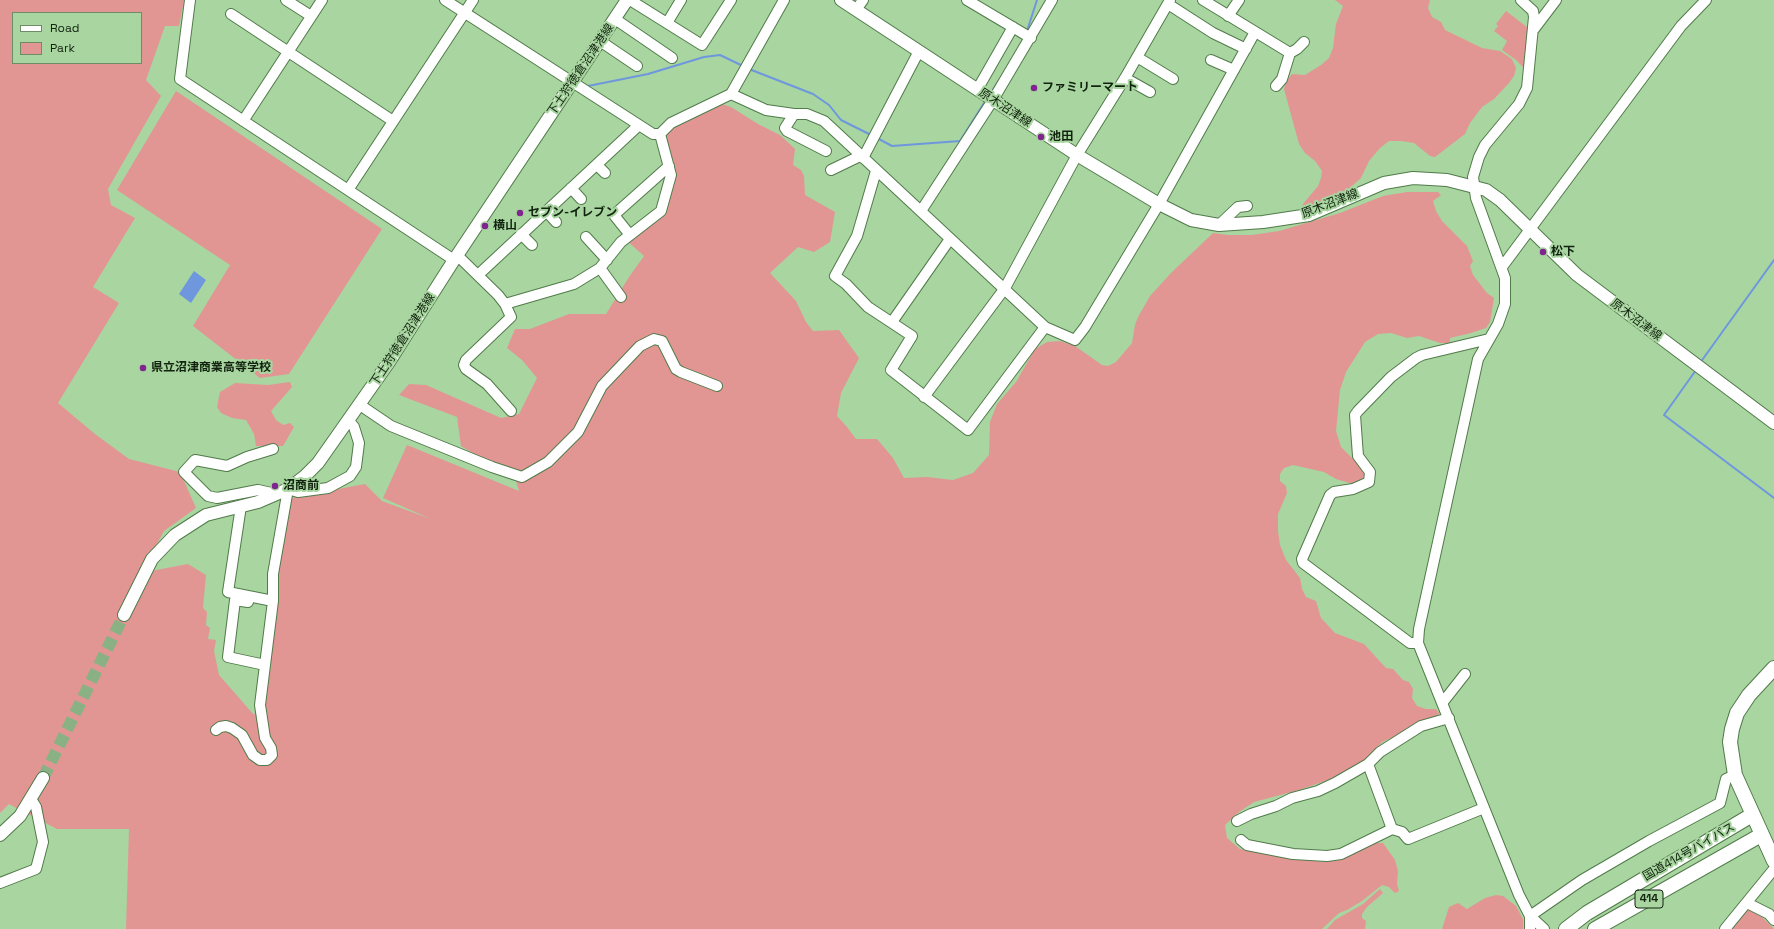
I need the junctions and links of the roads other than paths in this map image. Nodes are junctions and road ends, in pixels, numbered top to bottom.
1 (190, 0) edge
2 (286, 0) edge
3 (322, 0) edge
4 (445, 0) edge
5 (473, 0) edge
6 (628, 0) edge
7 (681, 0) edge
8 (731, 0) edge
9 (784, 0) edge
10 (841, 0) edge
11 (967, 0) edge
12 (1052, 0) edge
13 (1203, 0) edge
14 (1239, 0) edge
15 (1521, 0) edge
16 (1556, 0) edge
17 (1706, 0) edge
18 (1169, 2) edge
19 (859, 5) edge
20 (465, 13) junction
21 (231, 14) dead end
22 (311, 16) junction
23 (1228, 16) junction
24 (615, 19) junction
25 (667, 23) junction
26 (1013, 27) junction
27 (1534, 29) junction
28 (1255, 32) junction
29 (1027, 36) junction
30 (600, 41) junction
31 (1304, 42) dead end
32 (1246, 49) junction
33 (288, 51) junction
34 (919, 51) junction
35 (1290, 53) junction
36 (1137, 57) junction
37 (672, 58) dead end
38 (1211, 60) dead end
39 (637, 66) dead end
40 (1234, 70) junction
41 (1124, 78) junction
42 (1173, 79) dead end
43 (573, 83) junction
44 (1276, 86) dead end
45 (1150, 92) dead end
46 (730, 94) junction
47 (987, 96) junction
48 (794, 114) junction
49 (243, 121) junction
50 (393, 121) junction
51 (638, 126) junction
52 (660, 134) junction
53 (826, 151) dead end
54 (1077, 154) junction
55 (861, 157) junction
56 (597, 165) junction
57 (669, 166) junction
58 (831, 170) dead end
59 (876, 171) junction
60 (605, 173) dead end
61 (1474, 186) junction
62 (571, 188) junction
63 (348, 190) junction
64 (581, 199) dead end
65 (1158, 204) junction
66 (1247, 206) dead end
67 (546, 211) junction
68 (921, 211) junction
69 (556, 222) dead end
70 (1219, 225) junction
71 (1530, 230) junction
72 (521, 234) junction
73 (630, 235) junction
74 (586, 237) dead end
75 (950, 239) junction
76 (532, 245) dead end
77 (456, 258) junction
78 (606, 260) junction
79 (1502, 267) junction
80 (600, 268) junction
81 (478, 275) junction
82 (1005, 288) junction
83 (621, 297) dead end
84 (505, 304) junction
85 (892, 322) junction
86 (1045, 327) junction
87 (1489, 339) junction
88 (717, 386) dead end
89 (924, 397) junction
90 (360, 405) junction
91 (511, 410) dead end
92 (349, 421) junction
93 (1774, 423) edge
94 (273, 449) dead end
95 (1324, 487) dead end
96 (288, 489) junction
97 (1334, 492) junction
98 (276, 494) junction
99 (241, 506) junction
100 (260, 598) junction
101 (272, 601) junction
102 (124, 615) tunnel mouth
103 (1418, 643) junction
104 (265, 665) junction
105 (1774, 668) edge
106 (1465, 674) dead end
107 (1443, 702) junction
108 (1449, 718) junction
109 (216, 730) dead end
110 (1368, 764) junction
111 (1735, 775) junction
112 (43, 778) tunnel mouth
113 (32, 800) junction
114 (1484, 808) junction
115 (1752, 815) junction
116 (1238, 821) dead end
117 (1392, 829) junction
118 (0, 835) edge
119 (1761, 835) junction
120 (1241, 840) dead end
121 (1774, 861) edge
122 (1774, 869) edge
123 (0, 883) edge
124 (1747, 903) junction
125 (1530, 916) junction
126 (1774, 920) edge
127 (1530, 929) edge
128 (1544, 929) edge
129 (1566, 929) edge
130 (1595, 929) edge
131 (1725, 929) edge

1 - 49 street
2 - 22 street
3 - 22 street
4 - 20 street
5 - 20 street
6 - 24 main road, 下土狩徳倉沼津港線
6 - 25 street
7 - 25 street
8 - 25 street
9 - 46 street
10 - 19 main road, 原木沼津線
11 - 26 street
12 - 29 street
13 - 23 street
14 - 23 street
15 - 27 street
16 - 27 street
17 - 71 street
18 - 32 street
18 - 36 street
19 - 34 main road, 原木沼津線
20 - 43 street
20 - 50 street
21 - 33 street
22 - 33 street
23 - 28 street
24 - 30 main road, 下土狩徳倉沼津港線
24 - 37 street
26 - 29 street
26 - 47 street
27 - 61 street
28 - 32 street
28 - 35 street
29 - 47 street
30 - 39 street
30 - 43 main road, 下土狩徳倉沼津港線
31 - 35 street
32 - 40 street
33 - 49 street
33 - 50 street
34 - 47 main road, 原木沼津線
34 - 55 street
35 - 44 street
36 - 41 street
36 - 42 street
38 - 40 street
40 - 65 street
41 - 45 street
41 - 54 street
43 - 51 street
43 - 77 main road, 下土狩徳倉沼津港線
46 - 48 street
46 - 52 street
47 - 54 main road, 原木沼津線
47 - 68 street
48 - 53 street
48 - 55 street
49 - 63 street
50 - 63 street
51 - 52 street
51 - 56 street
52 - 57 street
54 - 65 main road, 原木沼津線
54 - 82 street
55 - 58 street
55 - 59 street
56 - 60 street
56 - 62 street
57 - 73 street
57 - 73 street
59 - 68 street
59 - 85 street
61 - 70 main road, 原木沼津線
61 - 71 main road, 原木沼津線
61 - 79 street
62 - 64 street
62 - 67 street
63 - 77 street
65 - 70 main road, 原木沼津線
65 - 86 street
66 - 70 street
67 - 69 street
67 - 72 street
68 - 75 street
71 - 79 street
71 - 93 main road, 原木沼津線
72 - 76 street
72 - 81 street
73 - 78 street
74 - 78 street
75 - 82 street
75 - 85 street
77 - 81 street
77 - 90 main road, 下土狩徳倉沼津港線
78 - 80 street
79 - 87 street
80 - 83 street
80 - 84 street
81 - 84 street
82 - 86 street
82 - 89 street
84 - 91 street
85 - 89 street
86 - 89 street
87 - 97 street
87 - 103 street
88 - 90 street
90 - 92 main road, 下土狩徳倉沼津港線
92 - 96 main road, 下土狩徳倉沼津港線
92 - 96 street
94 - 98 street
95 - 97 street
96 - 98 main road, 下土狩徳倉沼津港線
96 - 101 street
97 - 103 street
98 - 99 main road, 下土狩徳倉沼津港線
99 - 100 street
99 - 102 main road, 下土狩徳倉沼津港線
100 - 101 street
100 - 104 street
101 - 104 street
103 - 107 street
104 - 109 street
105 - 111 highway
106 - 107 street
107 - 108 street
108 - 110 street
108 - 114 street
110 - 116 street
110 - 117 street
111 - 115 highway
111 - 125 street
112 - 113 main road
113 - 118 main road
113 - 123 street
114 - 117 street
114 - 125 street
115 - 119 highway
115 - 129 highway, 国道414号バイパス / 414
117 - 120 street
119 - 121 highway
119 - 130 highway, 国道414号バイパス / 414
122 - 124 street
124 - 126 street
124 - 131 street
125 - 127 street
125 - 128 street

